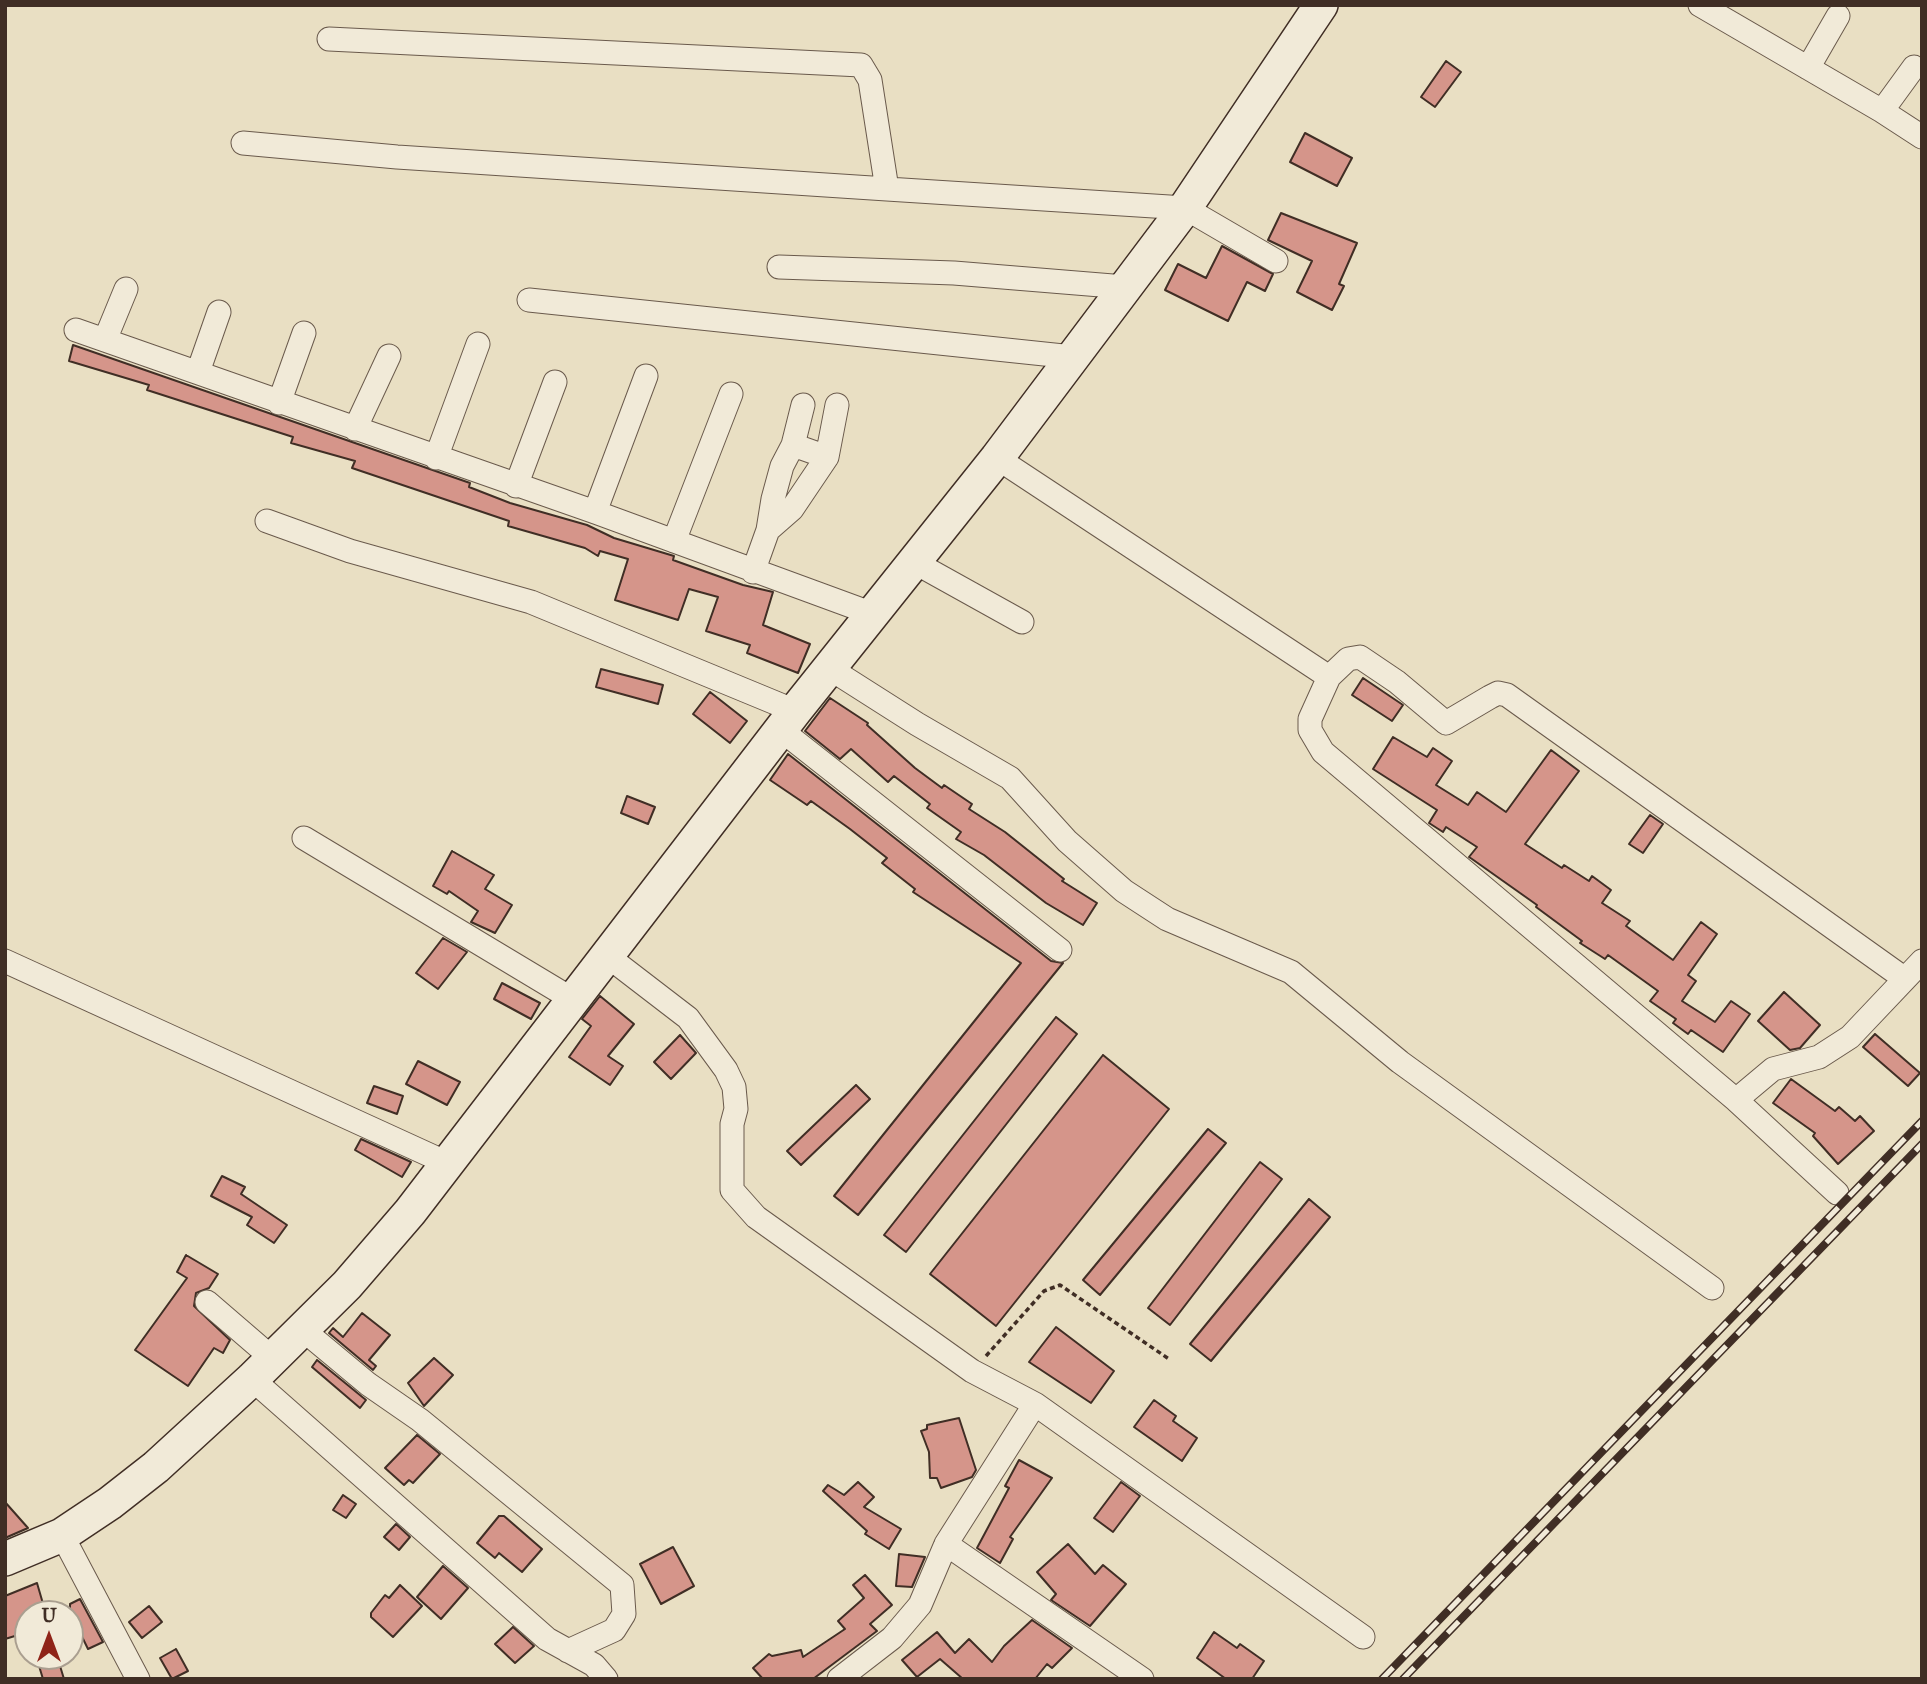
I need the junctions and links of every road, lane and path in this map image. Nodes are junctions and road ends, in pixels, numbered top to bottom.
1 (1321, 5) edge
2 (1700, 5) edge
3 (1735, 14) edge
4 (1838, 16) dead end
5 (330, 39) dead end
6 (1914, 67) dead end
7 (1808, 68) junction
8 (1882, 111) junction
9 (1922, 137) edge
10 (243, 143) dead end
11 (887, 189) junction
12 (1185, 208) junction
13 (1276, 261) dead end
14 (779, 267) dead end
15 (1125, 287) junction
16 (126, 289) dead end
17 (528, 300) dead end
18 (219, 312) dead end
19 (76, 330) dead end
20 (304, 333) dead end
21 (105, 340) junction
22 (478, 344) dead end
23 (389, 356) dead end
24 (1073, 357) junction
25 (198, 372) junction
26 (646, 376) dead end
27 (555, 382) dead end
28 (731, 394) dead end
29 (279, 403) junction
30 (803, 405) dead end
31 (837, 405) dead end
32 (355, 429) junction
33 (793, 445) junction
34 (827, 457) junction
35 (436, 458) junction
36 (997, 458) junction
37 (516, 486) junction
38 (595, 512) junction
39 (267, 521) dead end
40 (768, 530) junction
41 (674, 541) junction
42 (914, 562) junction
43 (753, 572) junction
44 (873, 614) junction
45 (1022, 622) dead end
46 (829, 668) junction
47 (1329, 677) junction
48 (788, 721) junction
49 (304, 838) dead end
50 (1060, 950) dead end
51 (606, 955) junction
52 (5, 961) edge
53 (1922, 961) edge
54 (1905, 979) junction
55 (572, 999) junction
56 (1736, 1100) junction
57 (447, 1163) junction
58 (1837, 1194) dead end
59 (1712, 1288) dead end
60 (207, 1302) dead end
61 (302, 1329) junction
62 (1169, 1359) dead end
63 (262, 1369) junction
64 (972, 1371) junction
65 (1035, 1404) junction
66 (62, 1535) junction
67 (946, 1544) junction
68 (5, 1559) edge
69 (1363, 1637) dead end
70 (568, 1651) junction
71 (138, 1679) edge
72 (606, 1679) edge
73 (839, 1679) edge
74 (1142, 1679) edge

1 - 12 street
2 - 3 street
3 - 7 street
4 - 7 street
5 - 11 street
6 - 8 street
7 - 8 street
8 - 9 street
10 - 11 street
11 - 12 street
12 - 13 street
12 - 15 street
14 - 15 street
15 - 24 street
16 - 21 street
17 - 24 street
18 - 25 street
19 - 21 street
20 - 29 street
21 - 25 street
22 - 35 street
23 - 32 street
24 - 36 street
25 - 29 street
26 - 38 street
27 - 37 street
28 - 41 street
29 - 32 street
30 - 33 street
31 - 34 street
32 - 35 street
33 - 34 street
33 - 40 street
34 - 40 street
35 - 37 street
36 - 42 street
36 - 47 street
37 - 38 street
38 - 41 street
39 - 48 street
40 - 43 street
41 - 43 street
42 - 44 street
42 - 45 street
43 - 44 street
44 - 46 street
46 - 48 street
46 - 59 street
47 - 54 street
47 - 56 street
48 - 50 street
48 - 51 street
49 - 55 street
51 - 55 street
51 - 64 street
52 - 57 street
53 - 54 street
54 - 56 street
55 - 57 street
56 - 58 street
57 - 61 street
60 - 63 street
61 - 63 street
61 - 70 street
62 - 64 path
63 - 66 street
63 - 70 street
64 - 65 street
65 - 67 street
65 - 69 street
66 - 68 street
66 - 71 street
67 - 73 street
67 - 74 street
70 - 72 street

